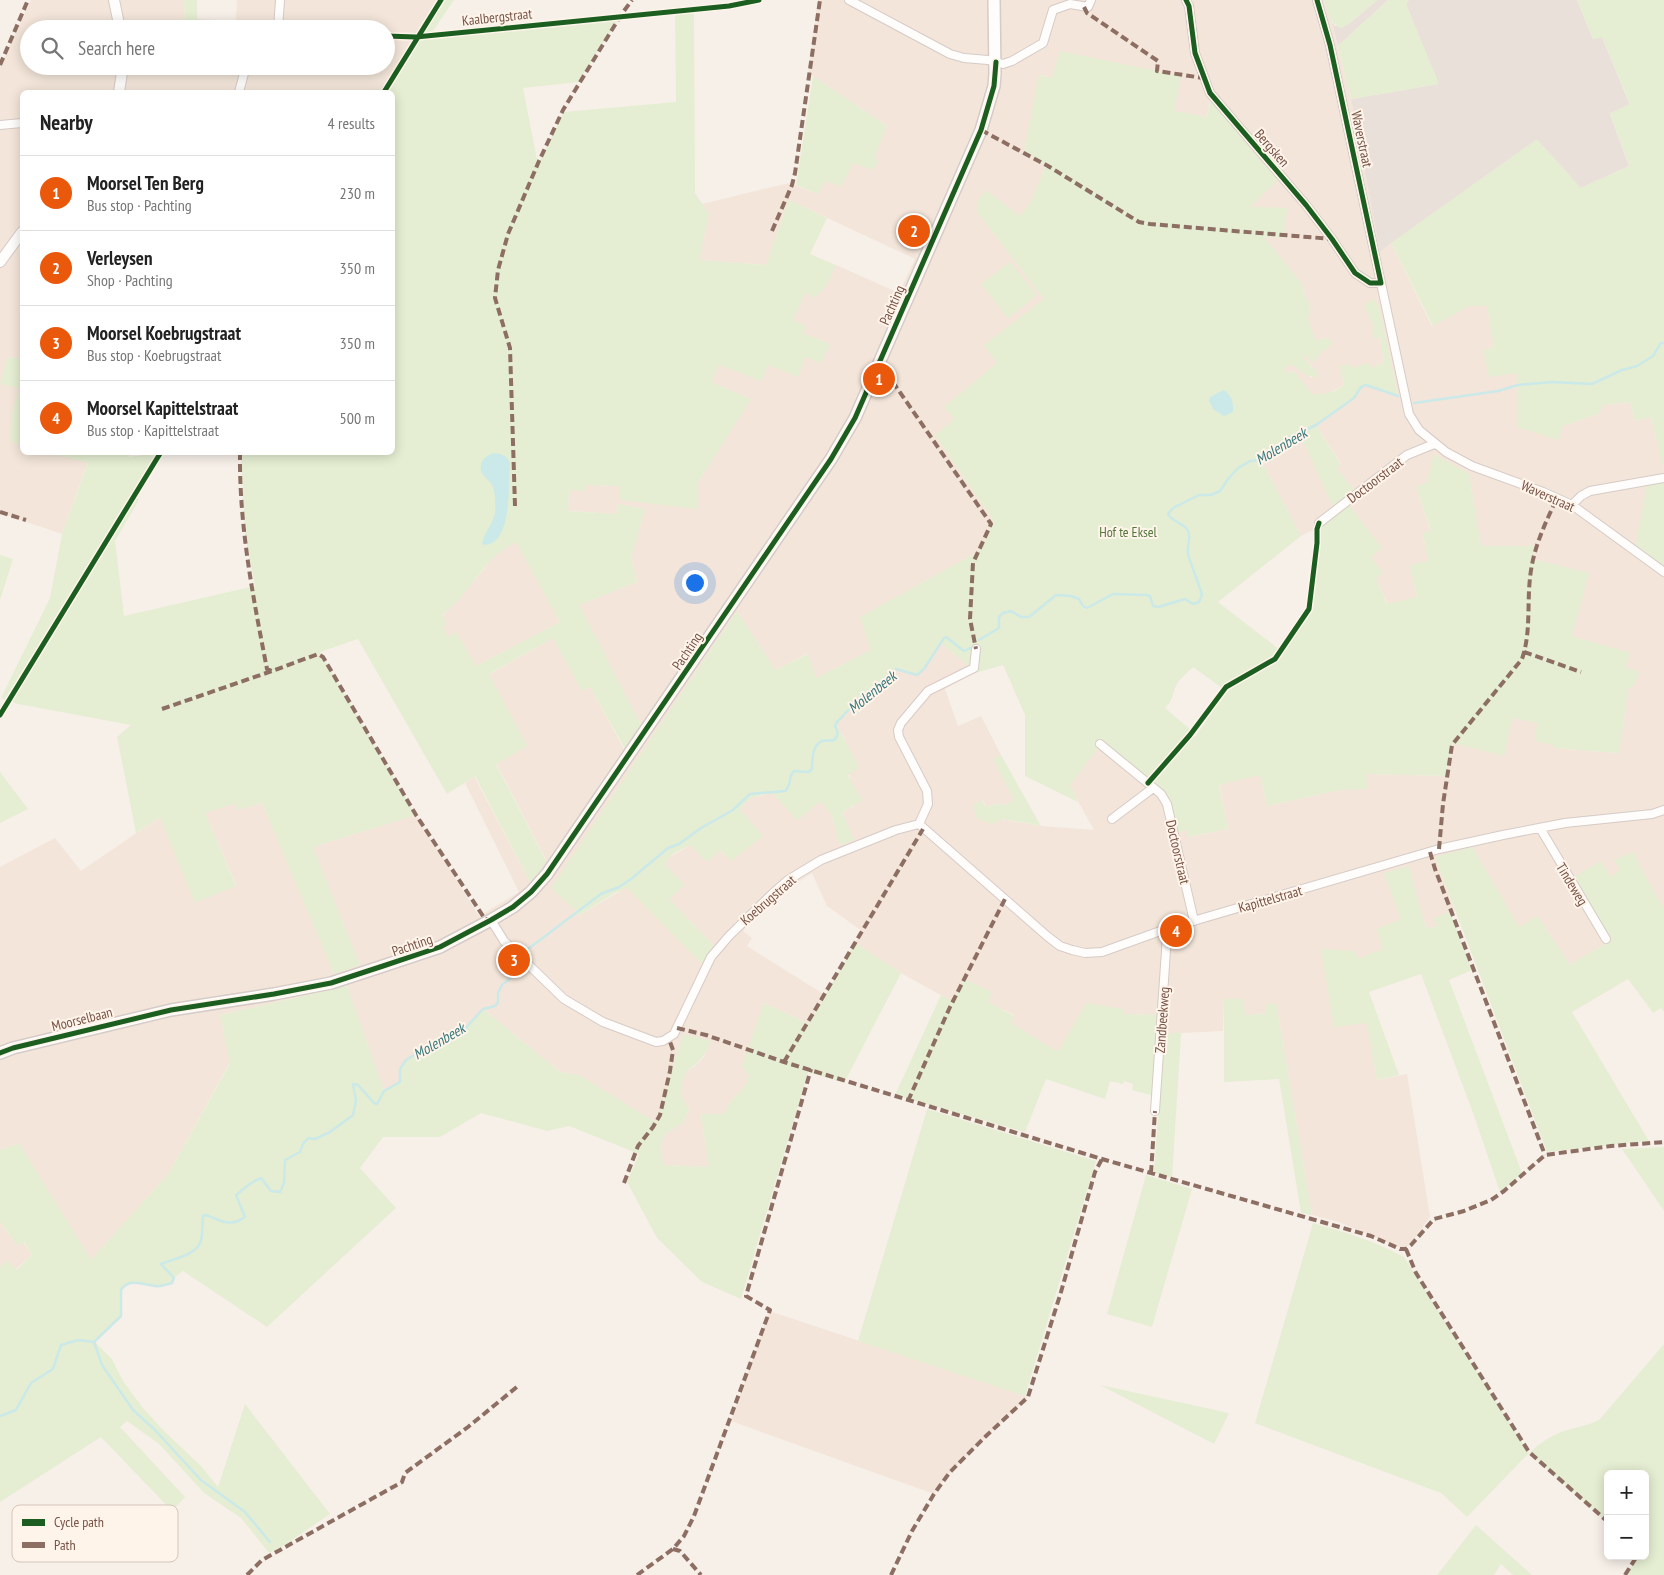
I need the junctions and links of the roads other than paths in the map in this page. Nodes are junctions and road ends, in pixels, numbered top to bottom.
1 (114, 0) edge
2 (280, 0) edge
3 (849, 0) edge
4 (994, 0) edge
5 (1091, 0) edge
6 (1186, 0) edge
7 (1317, 0) edge
8 (118, 20) edge
9 (279, 20) edge
10 (996, 62) junction
11 (122, 75) edge
12 (244, 75) edge
13 (119, 90) edge
14 (240, 90) edge
15 (20, 123) edge
16 (0, 125) edge
17 (20, 235) edge
18 (0, 262) edge
19 (1381, 283) junction
20 (1434, 444) junction
21 (1664, 478) edge
22 (1572, 505) junction
23 (1320, 523) dead end
24 (1664, 572) edge
25 (976, 649) dead end
26 (1100, 744) dead end
27 (1153, 788) junction
28 (1664, 810) edge
29 (1112, 818) dead end
30 (919, 824) junction
31 (1540, 828) junction
32 (492, 920) junction
33 (1194, 921) junction
34 (1166, 929) junction
35 (1606, 939) dead end
36 (171, 1010) joint
37 (0, 1053) edge
38 (1155, 1111) dead end

1 - 8 street
2 - 9 street
3 - 10 street
4 - 10 main road, Pachting
5 - 10 street
6 - 19 street, Bergsken
7 - 19 street, Waverstraat
10 - 32 main road, Pachting
11 - 13 street
12 - 14 street
15 - 16 street
17 - 18 street
19 - 20 street, Waverstraat
20 - 22 street, Waverstraat
20 - 23 street, Doctoorstraat
21 - 22 street
22 - 24 street, Waverstraat
25 - 30 street
26 - 27 street, Doctoorstraat
27 - 29 street
27 - 33 street, Doctoorstraat
28 - 31 street, Kapittelstraat
30 - 32 street, Koebrugstraat
30 - 34 street, Kapittelstraat
31 - 33 street, Kapittelstraat
31 - 35 street, Tindeweg
32 - 36 main road, Pachting
33 - 34 street, Kapittelstraat
34 - 38 street, Zandbeekweg
36 - 37 main road, Moorselbaan

